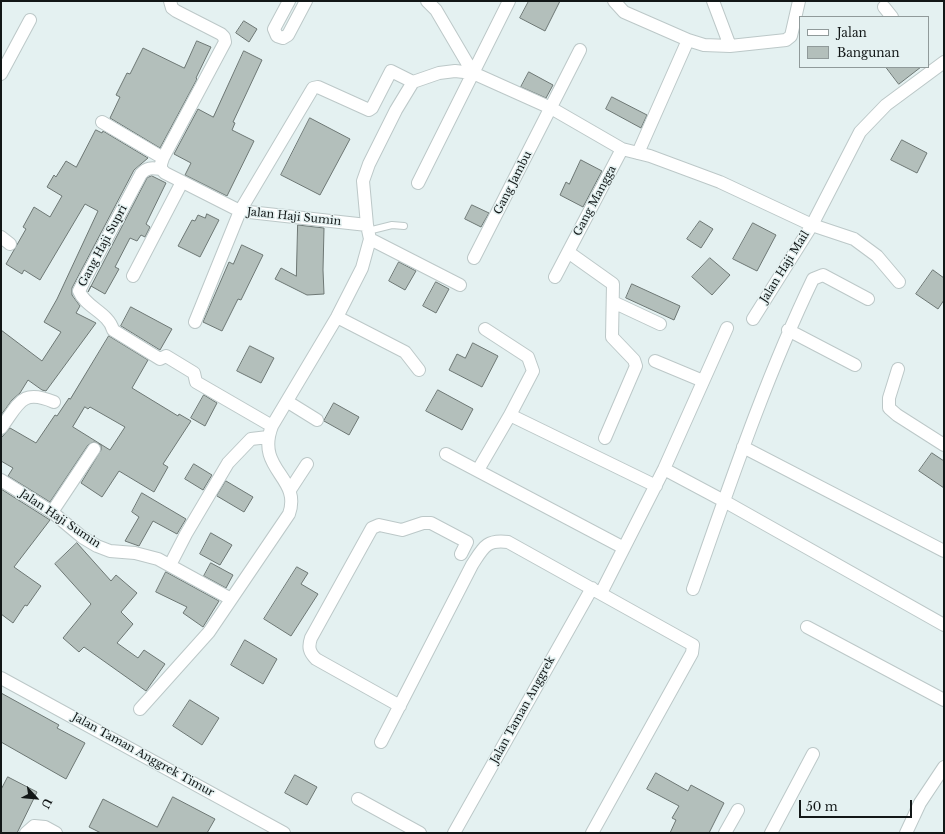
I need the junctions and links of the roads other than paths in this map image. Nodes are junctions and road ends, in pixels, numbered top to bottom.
1 (170, 1) edge
2 (289, 1) edge
3 (306, 1) edge
4 (427, 1) edge
5 (509, 1) edge
6 (614, 1) edge
7 (713, 1) edge
8 (799, 1) edge
9 (30, 20) dead end
10 (688, 40) junction
11 (730, 46) junction
12 (580, 50) dead end
13 (944, 62) edge
14 (930, 68) edge
15 (473, 73) junction
16 (1, 74) edge
17 (413, 82) junction
18 (551, 108) junction
19 (102, 122) dead end
20 (622, 149) junction
21 (638, 153) junction
22 (162, 164) junction
23 (182, 182) junction
24 (418, 183) dead end
25 (240, 211) junction
26 (812, 225) junction
27 (404, 226) dead end
28 (368, 232) junction
29 (568, 252) junction
30 (474, 258) dead end
31 (133, 276) dead end
32 (555, 277) dead end
33 (899, 282) dead end
34 (460, 285) dead end
35 (868, 299) dead end
36 (613, 302) junction
37 (337, 317) junction
38 (753, 319) dead end
39 (195, 322) dead end
40 (660, 324) dead end
41 (727, 328) dead end
42 (485, 329) dead end
43 (788, 330) junction
44 (655, 361) dead end
45 (856, 364) dead end
46 (898, 369) dead end
47 (418, 370) dead end
48 (704, 381) junction
49 (54, 402) dead end
50 (288, 402) junction
51 (510, 414) junction
52 (317, 420) dead end
53 (1, 428) edge
54 (270, 432) junction
55 (605, 438) dead end
56 (944, 445) edge
57 (743, 446) junction
58 (94, 449) dead end
59 (446, 454) dead end
60 (307, 464) dead end
61 (664, 469) junction
62 (478, 470) junction
63 (1, 480) edge
64 (656, 486) junction
65 (290, 490) junction
66 (724, 501) junction
67 (52, 512) junction
68 (624, 548) junction
69 (944, 551) edge
70 (461, 554) dead end
71 (170, 565) junction
72 (693, 589) dead end
73 (596, 590) junction
74 (231, 599) junction
75 (944, 625) edge
76 (807, 627) dead end
77 (1, 678) edge
78 (944, 700) edge
79 (400, 706) junction
80 (140, 709) dead end
81 (380, 742) dead end
82 (813, 754) dead end
83 (942, 775) edge
84 (358, 799) dead end
85 (738, 810) dead end
86 (26, 833) edge
87 (56, 833) edge
88 (284, 833) edge
89 (420, 833) edge
90 (454, 833) edge
91 (592, 833) edge
92 (725, 833) edge
93 (771, 833) edge
94 (906, 833) edge

1 - 22 street
2 - 3 street
4 - 15 street
5 - 15 street
6 - 10 street
7 - 11 street
8 - 11 street
9 - 16 street
10 - 11 street
10 - 21 street
12 - 18 street, Gang Jambu
13 - 14 street
14 - 26 street
15 - 17 street
15 - 18 street
15 - 24 street
17 - 25 street
17 - 28 street
18 - 20 street
18 - 30 street, Gang Jambu
19 - 22 street, Jalan Haji Sumin
20 - 21 street
20 - 29 street, Gang Mangga
21 - 26 street
22 - 23 street, Jalan Haji Sumin
22 - 54 street, Gang Haji Supri
23 - 25 street, Jalan Haji Sumin
23 - 31 street
25 - 28 street, Jalan Haji Sumin
25 - 39 street
26 - 33 street, Jalan Haji Mail
26 - 38 street, Jalan Haji Mail
27 - 28 lane
28 - 34 street
28 - 37 street
29 - 32 street, Gang Mangga
29 - 36 street
35 - 43 street
36 - 40 street
36 - 55 street
37 - 47 street
37 - 50 street
41 - 48 street, Jalan Taman Anggrek
42 - 51 street
43 - 45 street
43 - 57 street
44 - 48 street
46 - 56 street
48 - 61 street, Jalan Taman Anggrek
49 - 53 street
50 - 52 street
50 - 54 street
51 - 62 street
51 - 64 street
54 - 65 street
54 - 71 street
57 - 66 street
57 - 69 street
58 - 67 street
59 - 62 street
60 - 65 street
61 - 64 street, Jalan Taman Anggrek
61 - 66 street
62 - 68 street
63 - 67 street, Jalan Haji Sumin
64 - 68 street, Jalan Taman Anggrek
65 - 74 street
66 - 72 street
66 - 75 street
67 - 71 street, Jalan Haji Sumin
68 - 73 street, Jalan Taman Anggrek
70 - 79 street
71 - 74 street, Jalan Haji Sumin
73 - 79 street
73 - 90 street, Jalan Taman Anggrek
73 - 91 street
74 - 80 street
76 - 78 street
77 - 88 street, Jalan Taman Anggrek Timur
79 - 81 street
82 - 93 street
83 - 94 street
84 - 89 street
85 - 92 street
86 - 87 street

